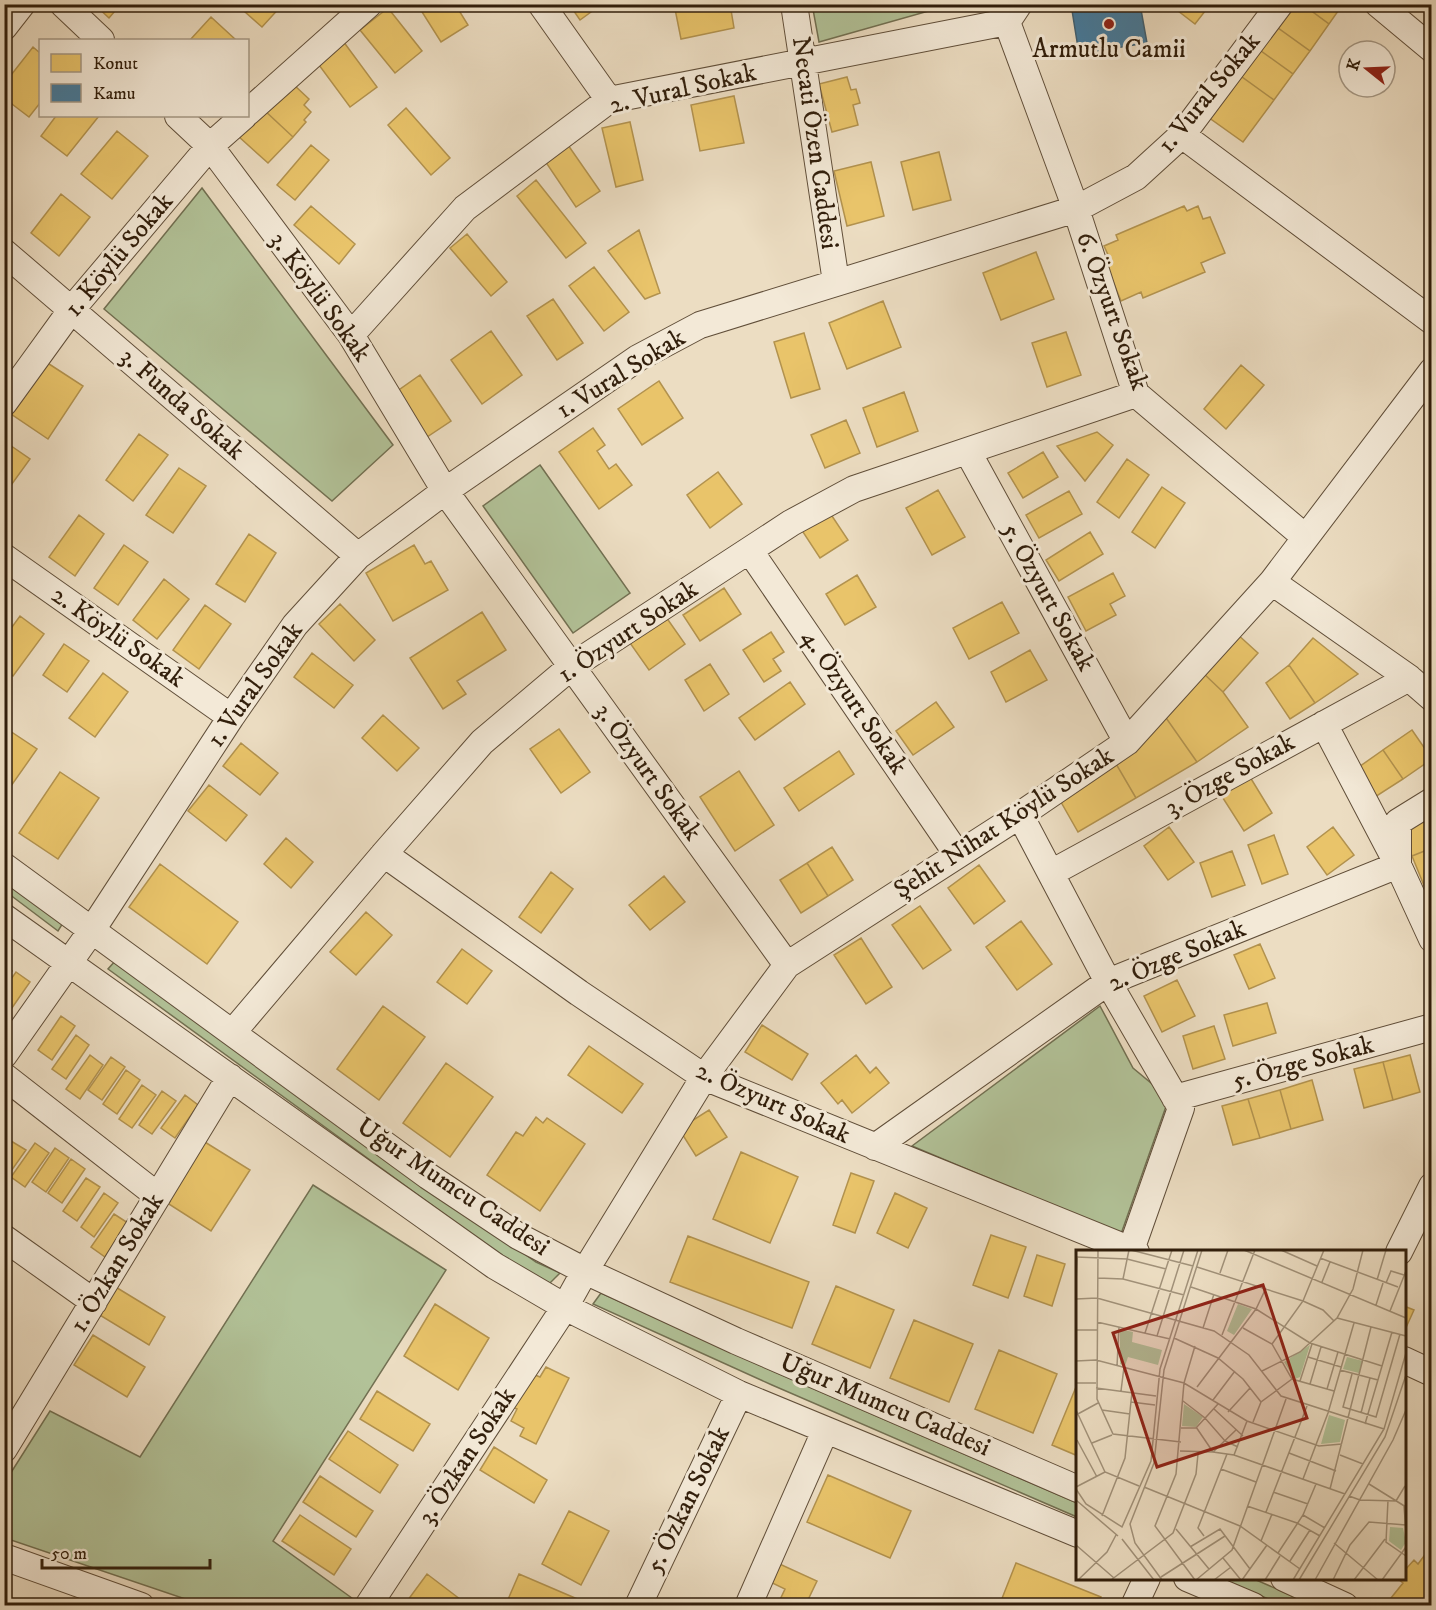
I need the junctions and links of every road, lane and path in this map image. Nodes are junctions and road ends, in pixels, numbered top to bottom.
1 (22, 4) edge
2 (63, 4) edge
3 (369, 4) edge
4 (541, 4) edge
5 (794, 4) edge
6 (1280, 4) edge
7 (1378, 4) edge
8 (1013, 13) edge
9 (4, 27) edge
10 (100, 39) edge
11 (1431, 49) edge
12 (804, 63) junction
13 (609, 100) junction
14 (249, 111) edge
15 (179, 117) edge
16 (243, 117) edge
17 (1182, 135) junction
18 (210, 146) junction
19 (1076, 209) junction
20 (4, 252) edge
21 (836, 282) junction
22 (72, 309) junction
23 (1431, 321) edge
24 (351, 335) junction
25 (1431, 371) edge
26 (1136, 394) junction
27 (4, 403) edge
28 (968, 452) junction
29 (446, 491) junction
30 (1305, 537) junction
31 (750, 551) junction
32 (358, 556) junction
33 (4, 557) edge
34 (1272, 582) junction
35 (572, 666) junction
36 (1409, 678) junction
37 (1431, 698) edge
38 (231, 717) junction
39 (1324, 724) junction
40 (1127, 742) junction
41 (1431, 801) edge
42 (1020, 815) junction
43 (384, 854) junction
44 (957, 854) junction
45 (4, 866) edge
46 (1398, 866) junction
47 (1051, 873) junction
48 (4, 916) edge
49 (92, 930) junction
50 (1431, 939) edge
51 (68, 963) junction
52 (787, 965) junction
53 (1108, 982) junction
54 (1431, 1028) edge
55 (233, 1032) junction
56 (4, 1055) edge
57 (4, 1076) edge
58 (230, 1077) junction
59 (704, 1077) junction
60 (1175, 1098) junction
61 (875, 1148) junction
62 (1431, 1186) edge
63 (158, 1196) junction
64 (4, 1238) edge
65 (1130, 1250) edge
66 (1133, 1250) edge
67 (1399, 1250) edge
68 (585, 1271) junction
69 (94, 1302) junction
70 (566, 1306) junction
71 (1406, 1361) edge
72 (1431, 1373) edge
73 (739, 1394) junction
74 (825, 1431) junction
75 (4, 1449) edge
76 (1076, 1489) edge
77 (1076, 1534) edge
78 (4, 1557) edge
79 (1147, 1580) edge
80 (1192, 1580) edge
81 (1289, 1580) edge
82 (141, 1605) edge
83 (368, 1605) edge
84 (638, 1605) edge
85 (748, 1605) edge
86 (1134, 1605) edge
87 (1253, 1605) edge
88 (1346, 1605) edge

1 - 9 street
2 - 10 street
3 - 14 street
4 - 13 street
5 - 12 street, Necati Özen Caddesi
6 - 17 street, 1. Vural Sokak
7 - 11 street
8 - 12 street, 2. Vural Sokak
8 - 19 street, 6. Özyurt Sokak
12 - 13 street, 2. Vural Sokak
12 - 21 street, Necati Özen Caddesi
13 - 24 street, 2. Vural Sokak
15 - 18 street, 3. Köylü Sokak
16 - 18 street, 1. Köylü Sokak
17 - 19 street, 1. Vural Sokak
17 - 23 street
18 - 22 street, 1. Köylü Sokak
18 - 24 street, 3. Köylü Sokak
19 - 21 street, 1. Vural Sokak
19 - 26 street, 6. Özyurt Sokak
20 - 22 street, 3. Funda Sokak
21 - 29 street, 1. Vural Sokak
22 - 27 street, 1. Köylü Sokak
22 - 32 street, 3. Funda Sokak
24 - 29 street, 3. Köylü Sokak
25 - 30 street, Şehit Nihat Köylü Sokak
26 - 28 street, 1. Özyurt Sokak
26 - 30 street, 6. Özyurt Sokak
28 - 31 street, 1. Özyurt Sokak
28 - 40 street, 5. Özyurt Sokak
29 - 32 street, 1. Vural Sokak
29 - 35 street, 3. Özyurt Sokak
30 - 34 street, Şehit Nihat Köylü Sokak
31 - 35 street, 1. Özyurt Sokak
31 - 44 street, 4. Özyurt Sokak
32 - 38 street, 1. Vural Sokak
33 - 38 street, 2. Köylü Sokak
34 - 36 street
34 - 40 street, Şehit Nihat Köylü Sokak
35 - 43 street, 1. Özyurt Sokak
35 - 52 street, 3. Özyurt Sokak
36 - 37 street
36 - 39 street, 3. Özge Sokak
38 - 49 street, 1. Vural Sokak
39 - 46 street
39 - 47 street, 3. Özge Sokak
40 - 42 street, Şehit Nihat Köylü Sokak
41 - 46 street
42 - 44 street, Şehit Nihat Köylü Sokak
42 - 47 street
43 - 55 street, 1. Özyurt Sokak
43 - 59 street, 2. Özyurt Sokak
44 - 52 street, Şehit Nihat Köylü Sokak
45 - 49 street, Uğur Mumcu Caddesi
46 - 50 street
46 - 53 street, 2. Özge Sokak
47 - 53 street
48 - 51 street, Uğur Mumcu Caddesi
49 - 51 street, 1. Vural Sokak
49 - 55 street, Uğur Mumcu Caddesi
51 - 56 street, 1. Vural Sokak
51 - 58 street, Uğur Mumcu Caddesi
52 - 59 street, Şehit Nihat Köylü Sokak
53 - 60 street
53 - 61 street, 2. Özge Sokak
54 - 60 street, 5. Özge Sokak
55 - 68 street, Uğur Mumcu Caddesi
57 - 63 street
58 - 63 street, 1. Özkan Sokak
58 - 70 street, Uğur Mumcu Caddesi
59 - 61 street, 2. Özyurt Sokak
59 - 68 street, Şehit Nihat Köylü Sokak
60 - 66 street
61 - 65 street, 2. Özyurt Sokak
62 - 67 street
63 - 69 street, 1. Özkan Sokak
64 - 69 street
68 - 70 street, 3. Özkan Sokak
68 - 76 street, Uğur Mumcu Caddesi
69 - 75 street, 1. Özkan Sokak
70 - 73 street, Uğur Mumcu Caddesi
70 - 83 street, 3. Özkan Sokak
71 - 72 street
73 - 74 street, Uğur Mumcu Caddesi
73 - 84 street, 5. Özkan Sokak
74 - 77 street, Uğur Mumcu Caddesi
74 - 85 street
78 - 82 street
79 - 86 street
80 - 87 street
81 - 88 street

